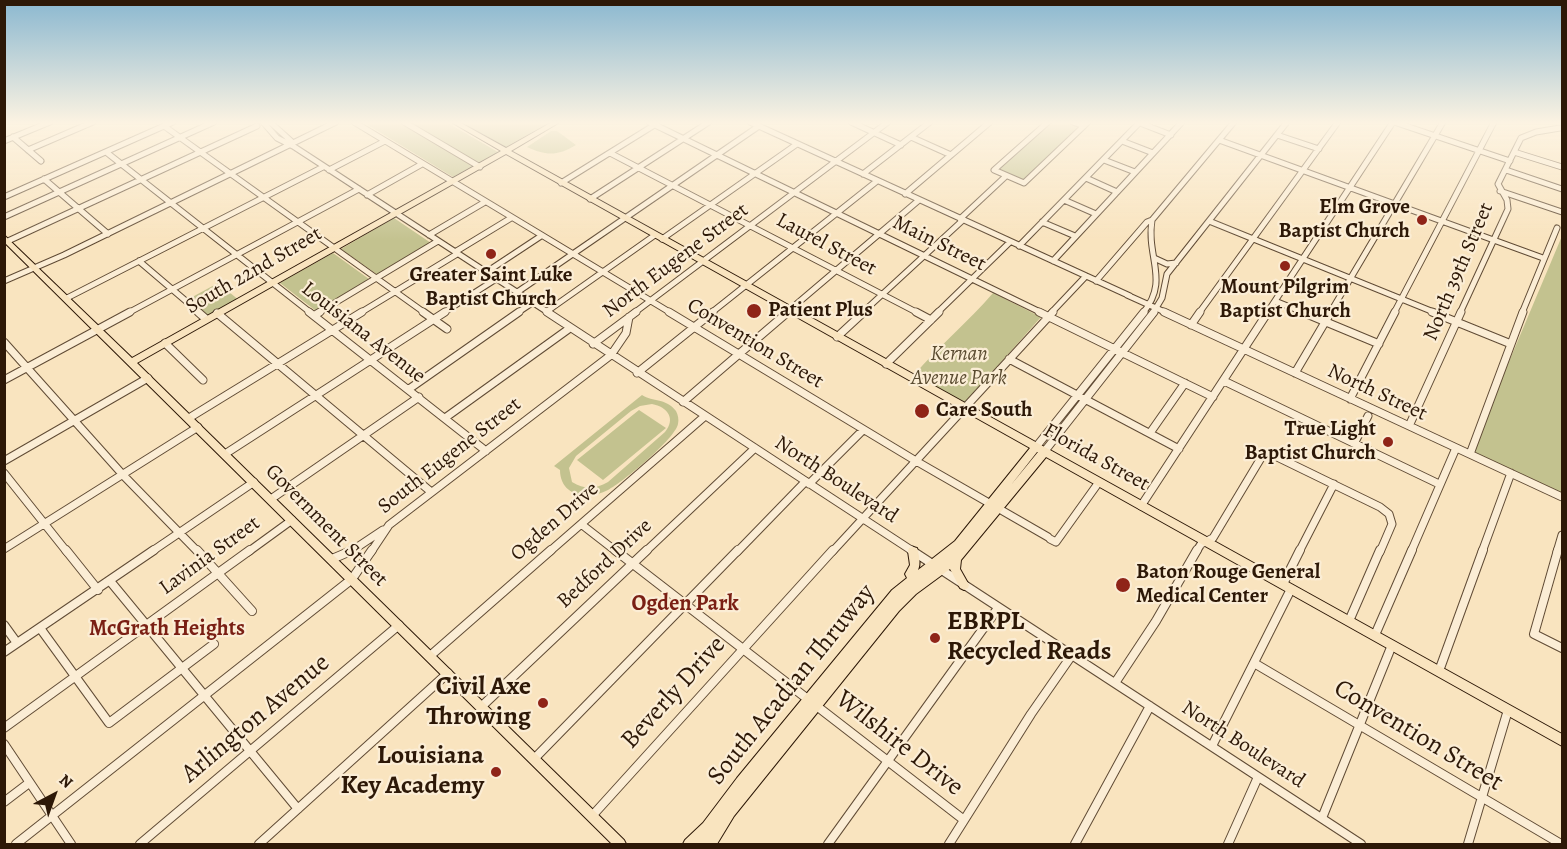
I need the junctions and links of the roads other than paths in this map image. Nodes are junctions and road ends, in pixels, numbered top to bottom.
1 (84, 162) edge
2 (119, 162) edge
3 (127, 162) edge
4 (179, 162) edge
5 (214, 162) edge
6 (257, 162) edge
7 (315, 162) edge
8 (342, 162) edge
9 (418, 162) edge
10 (471, 162) edge
11 (489, 162) edge
12 (523, 162) edge
13 (596, 162) edge
14 (627, 162) edge
15 (649, 162) edge
16 (708, 162) edge
17 (732, 162) edge
18 (771, 162) edge
19 (836, 162) joint
20 (879, 162) edge
21 (943, 162) edge
22 (1003, 162) edge
23 (1046, 162) edge
24 (1102, 162) edge
25 (1108, 162) edge
26 (1145, 162) edge
27 (1201, 162) edge
28 (1255, 162) edge
29 (1281, 162) edge
30 (1310, 162) edge
31 (1367, 162) edge
32 (1420, 162) edge
33 (1473, 162) edge
34 (1509, 162) edge
35 (1545, 162) edge
36 (122, 164) junction
37 (422, 164) junction
38 (480, 167) junction
39 (1563, 167) edge
40 (639, 168) junction
41 (326, 169) junction
42 (1304, 170) junction
43 (1506, 170) junction
44 (1135, 172) junction
45 (755, 173) junction
46 (231, 174) junction
47 (863, 174) junction
48 (1006, 176) junction
49 (1086, 178) junction
50 (44, 179) junction
51 (141, 179) junction
52 (876, 181) junction
53 (452, 182) junction
54 (561, 183) junction
55 (672, 185) junction
56 (1350, 187) junction
57 (359, 189) junction
58 (1563, 189) edge
59 (1500, 191) junction
60 (59, 192) junction
61 (794, 192) junction
62 (1117, 192) junction
63 (905, 194) junction
64 (367, 195) junction
65 (4, 197) edge
66 (264, 197) junction
67 (590, 199) junction
68 (919, 200) junction
69 (1064, 200) junction
70 (485, 202) junction
71 (171, 203) junction
72 (1395, 204) junction
73 (710, 205) junction
74 (78, 208) junction
75 (395, 212) junction
76 (1563, 212) edge
77 (836, 213) junction
78 (1096, 214) junction
79 (4, 217) edge
80 (511, 218) junction
81 (624, 218) junction
82 (961, 219) junction
83 (1152, 220) junction
84 (1209, 221) junction
85 (1443, 221) junction
86 (1042, 222) junction
87 (299, 223) junction
88 (750, 226) junction
89 (203, 228) junction
90 (1557, 228) dead end
91 (108, 234) junction
92 (879, 234) junction
93 (429, 235) junction
94 (654, 235) junction
95 (541, 236) junction
96 (1075, 236) junction
97 (6, 238) edge
98 (1493, 239) junction
99 (662, 240) junction
100 (1254, 240) junction
101 (438, 241) junction
102 (1010, 242) junction
103 (1019, 246) junction
104 (792, 247) junction
105 (332, 248) junction
106 (456, 253) junction
107 (237, 254) junction
108 (573, 255) junction
109 (925, 256) junction
110 (1154, 258) junction
111 (1543, 258) junction
112 (1303, 259) junction
113 (139, 261) junction
114 (1053, 261) junction
115 (702, 262) junction
116 (1176, 263) junction
117 (36, 268) junction
118 (836, 270) junction
119 (601, 272) junction
120 (485, 273) junction
121 (1086, 276) junction
122 (376, 278) junction
123 (496, 279) junction
124 (972, 279) junction
125 (1351, 279) junction
126 (1096, 281) junction
127 (272, 282) junction
128 (6, 284) edge
129 (744, 285) junction
130 (172, 289) junction
131 (394, 292) junction
132 (516, 293) junction
133 (882, 295) junction
134 (1127, 295) junction
135 (1155, 297) junction
136 (67, 298) junction
137 (1140, 299) junction
138 (1402, 299) junction
139 (1275, 301) junction
140 (650, 302) junction
141 (532, 303) junction
142 (1153, 307) junction
143 (790, 310) junction
144 (546, 312) junction
145 (217, 313) junction
146 (315, 315) junction
147 (1049, 316) junction
148 (629, 318) junction
149 (206, 319) junction
150 (434, 319) junction
151 (931, 320) junction
152 (1456, 321) junction
153 (1325, 322) junction
154 (1191, 325) junction
155 (692, 327) junction
156 (570, 328) junction
157 (99, 329) junction
158 (447, 329) dead end
159 (333, 330) junction
160 (837, 337) junction
161 (4, 342) edge
162 (165, 343) junction
163 (593, 344) junction
164 (1379, 344) junction
165 (1511, 344) junction
166 (1118, 350) junction
167 (1244, 350) junction
168 (738, 354) junction
169 (611, 355) junction
170 (1010, 359) junction
171 (371, 360) junction
172 (132, 362) junction
173 (278, 364) junction
174 (886, 364) junction
175 (27, 368) junction
176 (637, 373) junction
177 (1295, 374) junction
178 (148, 378) junction
179 (4, 380) edge
180 (202, 380) dead end
181 (1224, 381) junction
182 (1185, 383) junction
183 (409, 389) junction
184 (317, 396) junction
185 (419, 397) junction
186 (1213, 397) junction
187 (1081, 398) junction
188 (1350, 399) junction
189 (683, 402) junction
190 (965, 408) junction
191 (705, 416) junction
192 (1368, 416) dead end
193 (189, 418) junction
194 (445, 418) junction
195 (74, 421) junction
196 (1409, 426) junction
197 (198, 427) junction
198 (863, 430) junction
199 (1150, 433) junction
200 (363, 436) junction
201 (1355, 442) junction
202 (754, 448) junction
203 (1456, 448) junction
204 (1179, 449) junction
205 (1040, 450) junction
206 (486, 451) junction
207 (225, 454) junction
208 (1470, 454) junction
209 (4, 461) edge
210 (916, 461) junction
211 (4, 473) edge
212 (1511, 473) junction
213 (123, 475) junction
214 (254, 482) junction
215 (1099, 482) junction
216 (807, 483) junction
217 (1334, 484) junction
218 (1439, 484) junction
219 (430, 491) junction
220 (1563, 497) edge
221 (271, 499) junction
222 (1141, 506) junction
223 (995, 507) junction
224 (862, 519) junction
225 (292, 520) junction
226 (45, 524) junction
227 (581, 524) junction
228 (383, 530) junction
229 (181, 533) junction
230 (1563, 535) edge
231 (1206, 542) junction
232 (4, 549) edge
233 (913, 551) junction
234 (332, 559) junction
235 (956, 559) junction
236 (631, 564) junction
237 (937, 567) junction
238 (218, 574) junction
239 (352, 579) junction
240 (913, 579) junction
241 (110, 581) junction
242 (964, 585) junction
243 (1287, 587) junction
244 (98, 590) junction
245 (685, 605) junction
246 (998, 608) junction
247 (252, 611) dead end
248 (1349, 621) junction
249 (4, 625) edge
250 (147, 625) junction
251 (399, 625) junction
252 (40, 628) junction
253 (1375, 635) junction
254 (17, 643) junction
255 (214, 644) dead end
256 (1392, 645) junction
257 (1563, 648) edge
258 (742, 649) junction
259 (4, 652) edge
260 (1072, 655) junction
261 (430, 656) junction
262 (1254, 663) junction
263 (181, 669) junction
264 (1439, 671) junction
265 (448, 673) junction
266 (75, 677) junction
267 (1115, 683) junction
268 (204, 695) junction
269 (812, 702) junction
270 (481, 706) junction
271 (1150, 706) junction
272 (1508, 710) junction
273 (1359, 726) junction
274 (4, 728) edge
275 (1563, 740) edge
276 (4, 744) edge
277 (1212, 746) junction
278 (250, 751) junction
279 (534, 759) junction
280 (888, 762) junction
281 (1258, 777) junction
282 (29, 783) junction
283 (1482, 799) junction
284 (4, 802) edge
285 (298, 809) junction
286 (52, 816) junction
287 (592, 816) junction
288 (1322, 818) junction
289 (964, 820) junction
290 (708, 826) junction
291 (16, 844) edge
292 (71, 844) edge
293 (140, 844) edge
294 (259, 844) edge
295 (620, 844) edge
296 (689, 844) edge
297 (698, 844) edge
298 (710, 844) edge
299 (828, 844) edge
300 (949, 844) edge
301 (1075, 844) edge
302 (1228, 844) edge
303 (1361, 844) edge
304 (1468, 844) edge
305 (1561, 844) edge

1 - 50 street
2 - 36 street, Louisiana Avenue
3 - 36 street
4 - 51 street
5 - 46 street
6 - 46 street
7 - 41 street, North Boulevard
8 - 41 street
9 - 37 street, Convention Street
10 - 38 street
11 - 38 main road, South 22nd Street
12 - 54 main road, Florida Street
13 - 54 street
14 - 40 street, Laurel Street
15 - 40 street
16 - 55 street
17 - 45 street, Main Street
18 - 45 street
19 - 47 street, North Street
19 - 61 street, North Eugene Street
20 - 47 street
21 - 63 street
22 - 48 street
23 - 48 street
24 - 49 street
25 - 44 street
26 - 44 street
27 - 83 street
28 - 84 street
29 - 42 street
30 - 42 street
31 - 56 street
32 - 72 street
33 - 85 street
34 - 43 street, North 39th Street
35 - 39 street
36 - 51 street, Louisiana Avenue
36 - 60 street
37 - 53 street, Convention Street
37 - 64 street
38 - 53 main road, South 22nd Street
40 - 55 street, Laurel Street
40 - 67 street
41 - 57 street, North Boulevard
41 - 66 street
42 - 56 street
42 - 100 street
43 - 58 street
43 - 59 street, North 39th Street
44 - 62 street
45 - 61 street, Main Street
45 - 73 street
46 - 66 street
46 - 71 street
47 - 52 street, North Street
48 - 82 street
49 - 62 street
49 - 69 street
50 - 60 street
50 - 65 street
51 - 71 street, Louisiana Avenue
51 - 74 street
52 - 63 street, North Street
52 - 77 street
53 - 70 street, Convention Street
53 - 75 main road, South 22nd Street
54 - 67 main road, Florida Street
55 - 73 street, Laurel Street
55 - 81 street
56 - 72 street
56 - 112 street
57 - 64 street, North Boulevard
57 - 87 street
59 - 76 street
59 - 98 street, North 39th Street
60 - 74 street
60 - 79 street
61 - 77 street, Main Street
61 - 88 street, North Eugene Street
62 - 78 street
63 - 68 street, North Street
64 - 75 street, North Boulevard
66 - 87 street
66 - 89 street
67 - 81 main road, Florida Street
68 - 82 street, North Street
68 - 92 street
69 - 78 street
69 - 86 street
70 - 80 street, Convention Street
70 - 93 street
71 - 89 street, Louisiana Avenue
71 - 91 street
72 - 85 street
72 - 125 street
73 - 88 street, Laurel Street
73 - 99 street
74 - 91 street
74 - 97 street
75 - 93 street, North Boulevard
75 - 105 main road, South 22nd Street
77 - 92 street, Main Street
77 - 104 street
78 - 96 street
80 - 95 street, Convention Street
80 - 106 street
81 - 94 main road, Florida Street
81 - 108 street
82 - 102 street, North Street
82 - 109 street
83 - 110 street
83 - 126 street
84 - 100 street
84 - 116 street
85 - 98 street
85 - 138 street
86 - 96 street
86 - 103 street
87 - 105 street
87 - 107 street
88 - 104 street, Laurel Street
88 - 115 street, North Eugene Street
89 - 107 street, Louisiana Avenue
89 - 113 street
90 - 111 street
91 - 117 street
92 - 109 street, Main Street
92 - 118 street
93 - 101 street, North Boulevard
94 - 99 main road, Florida Street
94 - 119 street
95 - 108 street, Convention Street
95 - 120 street
96 - 114 street
97 - 117 main road, Government Street
98 - 111 street
98 - 152 street, North 39th Street
99 - 115 main road, Florida Street
100 - 112 street
100 - 154 street
101 - 106 street, North Boulevard
101 - 122 street
102 - 103 street, North Street
102 - 124 street
103 - 114 street, North Street
104 - 118 street, Laurel Street
104 - 129 street
105 - 122 street
105 - 127 main road, South 22nd Street
106 - 120 street, North Boulevard
106 - 131 street
107 - 127 street, Louisiana Avenue
107 - 130 street
108 - 119 street, Convention Street
108 - 132 street
109 - 124 street, Main Street
109 - 133 street
110 - 116 street
110 - 135 street
111 - 165 street
112 - 125 street
112 - 139 street
113 - 130 street
113 - 136 street
114 - 121 street, North Street
115 - 129 main road, Florida Street
115 - 140 street, North Eugene Street
116 - 142 street
117 - 128 street
117 - 136 main road, Government Street
118 - 133 street, Laurel Street
118 - 143 street
119 - 140 street, Convention Street
119 - 144 street
120 - 123 street, North Boulevard
121 - 126 street, North Street
121 - 147 street, Beverly Drive
122 - 131 street
122 - 146 street
123 - 132 street, North Boulevard
123 - 150 street
124 - 147 street, Main Street
124 - 151 street
125 - 138 street
125 - 153 street
126 - 134 street, North Street
127 - 145 main road, South 22nd Street
127 - 146 street, Louisiana Avenue
129 - 143 main road, Florida Street
129 - 155 street
130 - 149 street
130 - 157 street
131 - 150 street
131 - 159 street
132 - 141 street, North Boulevard
133 - 151 street, Laurel Street
133 - 160 street
134 - 137 street, North Street
134 - 142 street, North Street
135 - 137 street
135 - 142 street
136 - 157 main road, Government Street
137 - 142 street, North Street
138 - 152 street
138 - 164 street
139 - 153 street
139 - 167 street
140 - 148 street, North Eugene Street
140 - 155 street, Convention Street
141 - 144 street, North Boulevard
141 - 183 street
142 - 154 street, North Street
142 - 166 street
143 - 160 main road, Florida Street
143 - 168 street
144 - 156 street, North Boulevard
145 - 149 main road, South 22nd Street
145 - 173 street
146 - 159 street, Louisiana Avenue
147 - 166 street, Main Street
147 - 170 street, Beverly Drive
148 - 163 street, North Eugene Street
148 - 169 street
149 - 162 main road, South 22nd Street
150 - 158 street
150 - 171 street
151 - 174 street
152 - 165 street
152 - 196 street, North 39th Street
153 - 164 street
153 - 177 street
154 - 167 street, North Street
155 - 168 street, Convention Street
155 - 176 street
156 - 163 street, North Boulevard
156 - 194 street
157 - 172 main road, Government Street
157 - 175 street
159 - 171 street, Louisiana Avenue
159 - 173 street
160 - 174 main road, Florida Street
161 - 175 street
162 - 172 main road, South 22nd Street
162 - 180 street
163 - 169 street, North Boulevard
164 - 188 street
165 - 208 street
166 - 182 street, Main Street
166 - 187 street
167 - 177 street, North Street
167 - 181 street
168 - 189 street
168 - 198 street, Convention Street
169 - 176 street, North Boulevard
169 - 206 street, South Eugene Street
170 - 187 street
170 - 190 street, Beverly Drive
171 - 183 street, Louisiana Avenue
171 - 184 street
172 - 178 main road, Government Street
173 - 184 street
173 - 193 street
174 - 190 main road, Florida Street
175 - 179 street
175 - 195 street
176 - 189 street, North Boulevard
177 - 188 street, North Street
178 - 193 main road, Government Street
178 - 195 street
181 - 186 street
181 - 201 street
182 - 186 street, Main Street
182 - 199 street
183 - 185 street, Louisiana Avenue
184 - 200 street
184 - 207 street
185 - 194 street, Louisiana Avenue
185 - 200 street
186 - 204 street
187 - 199 street
187 - 205 street
188 - 196 street, North Street
189 - 191 street, North Boulevard
190 - 205 main road, Florida Street
190 - 210 street, Beverly Drive
191 - 202 street, North Boulevard
191 - 227 street, Ogden Drive
192 - 201 street
193 - 197 main road, Government Street
194 - 206 street, Louisiana Avenue
195 - 209 street
195 - 213 street
196 - 203 street, North Street
197 - 207 main road, Government Street
197 - 213 street
198 - 210 street, Convention Street
198 - 216 street
199 - 204 street
200 - 219 street
200 - 221 street
201 - 218 street
202 - 216 street, North Boulevard
202 - 236 street, Bedford Drive
203 - 208 street, North Street
203 - 218 street
204 - 222 street
205 - 215 main road, Florida Street
205 - 223 main road
206 - 219 street, South Eugene Street
207 - 214 main road, Government Street
208 - 212 street, North Street
210 - 223 street, Convention Street
210 - 224 street, Beverly Drive
211 - 226 street
212 - 220 street, North Street
212 - 264 street
213 - 226 street
213 - 229 street
214 - 221 main road, Government Street
214 - 229 street
215 - 222 main road, Florida Street
215 - 223 street, Convention Street
216 - 224 street, North Boulevard
216 - 245 street
217 - 231 street
217 - 243 street
217 - 248 street
218 - 253 street
219 - 228 street, South Eugene Street
221 - 225 main road, Government Street
222 - 231 main road, Florida Street
223 - 235 main road
223 - 237 main road
224 - 233 street, North Boulevard
224 - 258 street, Beverly Drive
225 - 234 main road, Government Street
225 - 238 street, Lavinia Street
226 - 232 street
226 - 244 street
227 - 236 street, Wilshire Drive
227 - 261 street, Ogden Drive
228 - 234 street
228 - 239 street, South Eugene Street
229 - 238 street
229 - 241 street
230 - 257 street
231 - 243 main road, Florida Street
231 - 267 street
233 - 237 street, North Boulevard
233 - 240 main road
234 - 239 main road, Government Street
235 - 237 main road
235 - 242 main road
236 - 245 street, Wilshire Drive
236 - 270 street, Bedford Drive
237 - 240 main road, South Acadian Thruway
237 - 242 street, North Boulevard
237 - 269 main road, South Acadian Thruway
238 - 247 street
238 - 250 street, Lavinia Street
239 - 251 main road, Government Street
239 - 268 street, South Eugene Street
240 - 269 main road, South Acadian Thruway
241 - 244 street
241 - 250 street
242 - 246 street, North Boulevard
243 - 248 main road, Florida Street
243 - 262 street
244 - 252 street
245 - 258 street, Wilshire Drive
245 - 279 street
246 - 260 street, North Boulevard
246 - 280 street
248 - 253 main road, Florida Street
249 - 254 street
250 - 263 street
250 - 266 street, Lavinia Street
251 - 261 main road, Government Street
251 - 278 street, Arlington Avenue
252 - 254 street
252 - 266 street
253 - 256 main road, Florida Street
254 - 259 street
255 - 263 street
256 - 264 main road, Florida Street
256 - 273 street
258 - 269 street, Wilshire Drive
258 - 287 street, Beverly Drive
260 - 267 street, North Boulevard
260 - 289 street
261 - 265 main road, Government Street
262 - 273 street, Convention Street
262 - 277 street
263 - 266 street
263 - 268 street
264 - 272 main road, Florida Street
265 - 270 main road, Government Street
265 - 285 street
266 - 274 street, Lavinia Street
267 - 271 street, North Boulevard
268 - 278 street
268 - 286 street, South Eugene Street
269 - 280 street, Wilshire Drive
269 - 290 main road, South Acadian Thruway
269 - 298 main road, South Acadian Thruway
270 - 279 main road, Government Street
271 - 277 street, North Boulevard
271 - 301 street
272 - 275 main road, Florida Street
272 - 283 street
273 - 283 street, Convention Street
273 - 288 street
276 - 282 street
277 - 281 street, North Boulevard
278 - 285 street
278 - 293 street, Arlington Avenue
279 - 287 main road, Government Street
280 - 289 street, Wilshire Drive
280 - 299 street
281 - 288 street, North Boulevard
281 - 302 street
282 - 284 street
282 - 286 street
283 - 304 street
283 - 305 street, Convention Street
285 - 294 street
286 - 291 street, South Eugene Street
286 - 292 street
287 - 295 main road, Government Street
288 - 303 street, North Boulevard
289 - 300 street
290 - 296 main road
290 - 297 main road, South Acadian Thruway

